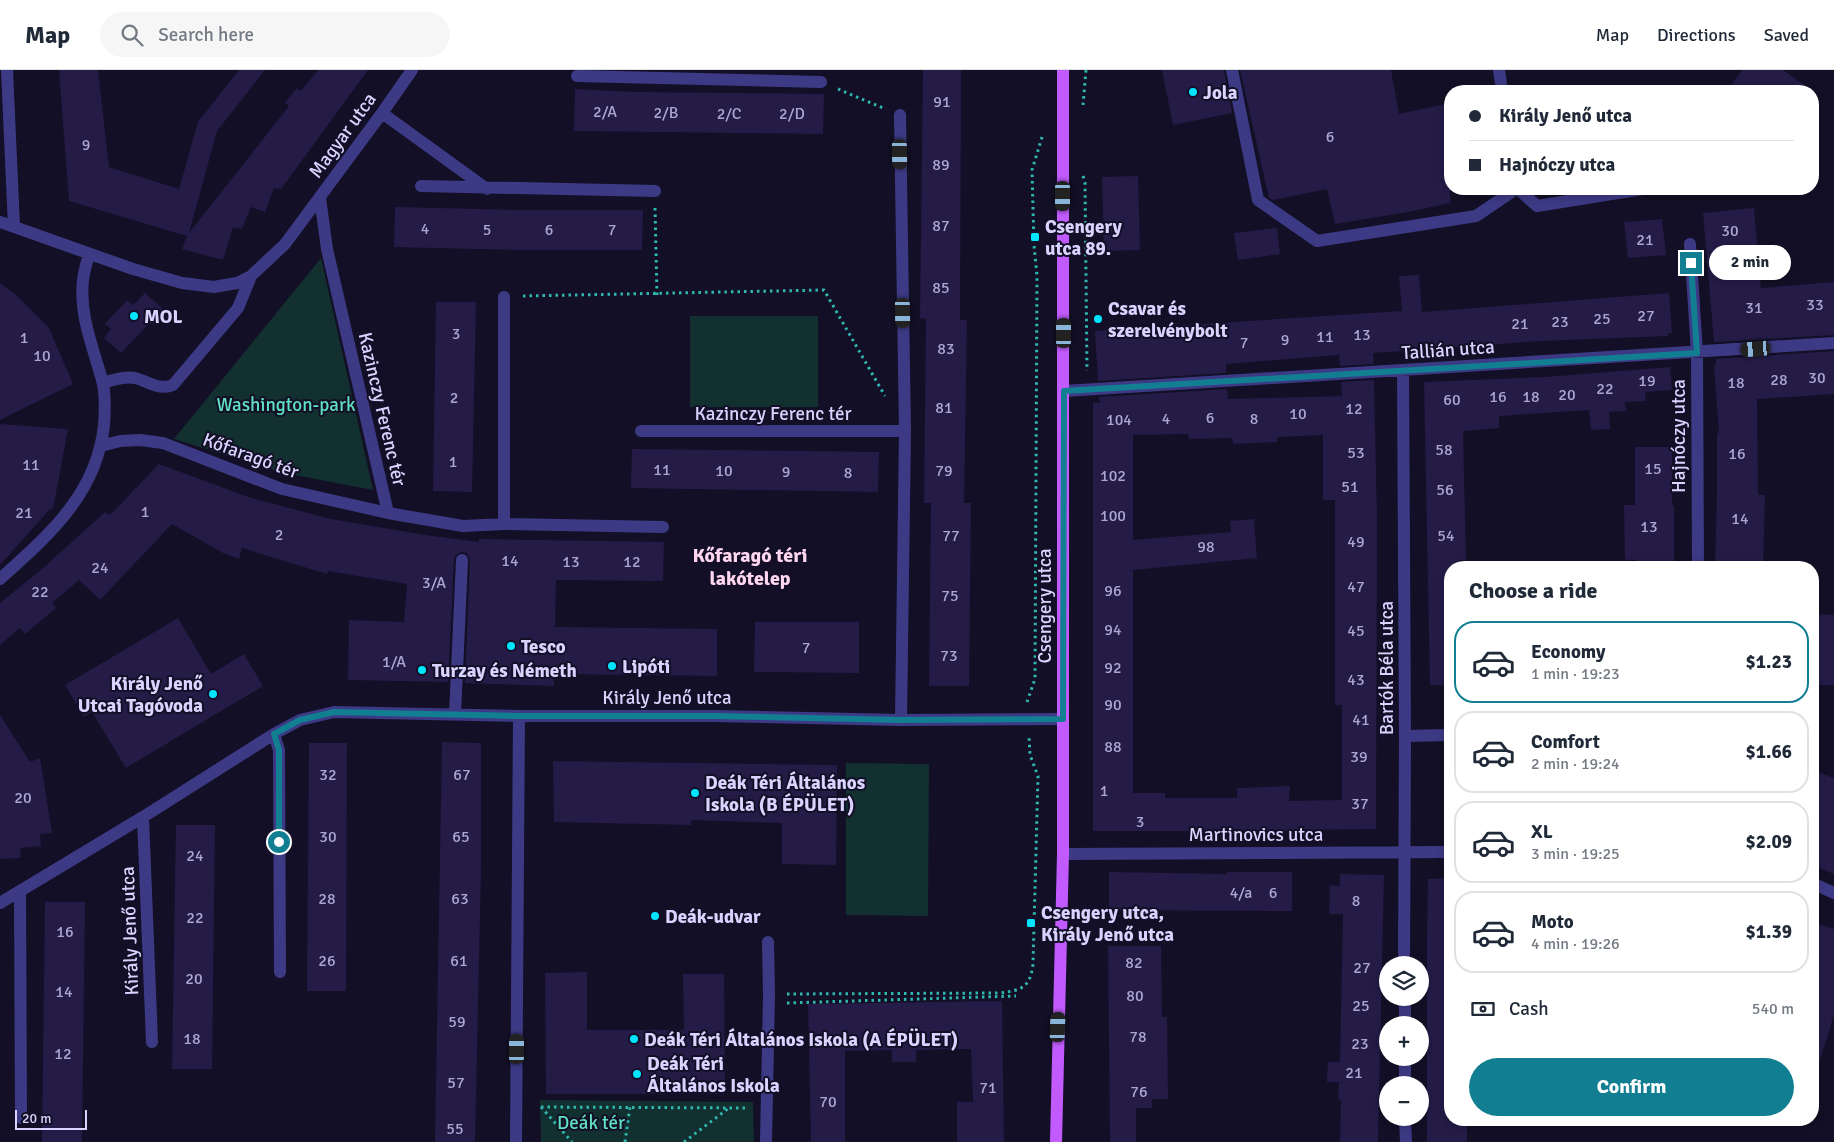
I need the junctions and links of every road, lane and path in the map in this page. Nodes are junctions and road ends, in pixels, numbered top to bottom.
1 (7, 70) edge
2 (412, 70) edge
3 (1063, 70) edge
4 (1232, 70) edge
5 (1498, 70) edge
6 (708, 75) edge
7 (577, 76) dead end
8 (821, 82) joint
9 (1501, 85) edge
10 (382, 113) junction
11 (900, 115) joint
12 (1043, 132) dead end
13 (1085, 183) dead end
14 (421, 186) dead end
15 (487, 189) junction
16 (655, 191) joint
17 (1508, 195) edge
18 (1524, 195) edge
19 (1606, 195) edge
20 (320, 198) junction
21 (0, 222) edge
22 (14, 227) junction
23 (1690, 244) dead end
24 (89, 254) junction
25 (251, 276) junction
26 (657, 295) junction
27 (504, 297) joint
28 (1834, 343) edge
29 (1697, 353) junction
30 (1403, 371) junction
31 (103, 382) junction
32 (1087, 390) junction
33 (1064, 391) junction
34 (886, 398) dead end
35 (905, 431) junction
36 (641, 432) dead end
37 (102, 446) junction
38 (388, 513) junction
39 (504, 524) junction
40 (663, 527) dead end
41 (462, 560) dead end
42 (1698, 561) edge
43 (0, 579) edge
44 (1027, 703) dead end
45 (455, 714) junction
46 (519, 716) junction
47 (1063, 719) junction
48 (901, 720) junction
49 (1029, 733) dead end
50 (274, 734) junction
51 (1444, 735) edge
52 (1405, 736) junction
53 (143, 817) junction
54 (1404, 852) junction
55 (1444, 852) edge
56 (1063, 854) junction
57 (1819, 886) edge
58 (20, 892) junction
59 (1834, 893) edge
60 (0, 903) edge
61 (768, 942) dead end
62 (1404, 956) edge
63 (280, 972) dead end
64 (1016, 996) dead end
65 (769, 999) junction
66 (152, 1042) dead end
67 (750, 1099) dead end
68 (630, 1107) junction
69 (729, 1108) junction
70 (749, 1108) junction
71 (749, 1117) dead end
72 (20, 1118) dead end
73 (1406, 1126) edge
74 (516, 1142) edge
75 (572, 1142) edge
76 (625, 1142) edge
77 (684, 1142) edge
78 (766, 1142) edge
79 (1056, 1142) edge
80 (1406, 1142) edge

1 - 22 street
2 - 10 street, Magyar utca
3 - 33 main road, Csengery utca
4 - 17 street
5 - 9 street
6 - 7 street
6 - 8 street
8 - 11 path
10 - 15 street
10 - 20 street, Magyar utca
11 - 35 street
12 - 44 path
13 - 32 path
14 - 15 street
15 - 16 street
16 - 26 path
18 - 19 street
20 - 25 street
20 - 38 street, Kazinczy Ferenc tér
21 - 22 street
22 - 24 street
23 - 29 street, Hajnóczy utca
24 - 25 street
24 - 31 street
25 - 31 street
26 - 27 path
26 - 34 path
27 - 39 street
28 - 29 street, Tallián utca
29 - 30 street, Tallián utca
29 - 42 street, Hajnóczy utca
30 - 32 street, Tallián utca
30 - 52 street, Bartók Béla utca
31 - 37 street
32 - 33 street, Tallián utca
33 - 47 main road, Csengery utca
35 - 36 street, Kazinczy Ferenc tér
35 - 48 street
37 - 38 street, Kőfaragó tér
37 - 43 street
38 - 39 street, Kazinczy Ferenc tér
39 - 40 street, Kazinczy Ferenc tér
41 - 45 street
45 - 46 street, Király Jenő utca
45 - 50 street, Király Jenő utca
46 - 48 street, Király Jenő utca
46 - 74 street
47 - 48 street, Király Jenő utca
47 - 56 main road, Csengery utca
49 - 65 path
50 - 53 street, Király Jenő utca
50 - 63 street
51 - 52 street
52 - 54 street, Bartók Béla utca
53 - 58 street, Király Jenő utca
53 - 66 street, Király Jenő utca
54 - 55 street, Martinovics utca
54 - 56 street, Martinovics utca
54 - 62 street, Bartók Béla utca
56 - 79 main road, Csengery utca
57 - 59 street
58 - 60 street, Király Jenő utca
58 - 72 street
61 - 65 street
64 - 65 path
65 - 78 street
67 - 70 path
68 - 69 path
68 - 75 path
68 - 76 path
69 - 70 path
69 - 77 path
70 - 71 path
73 - 80 street

